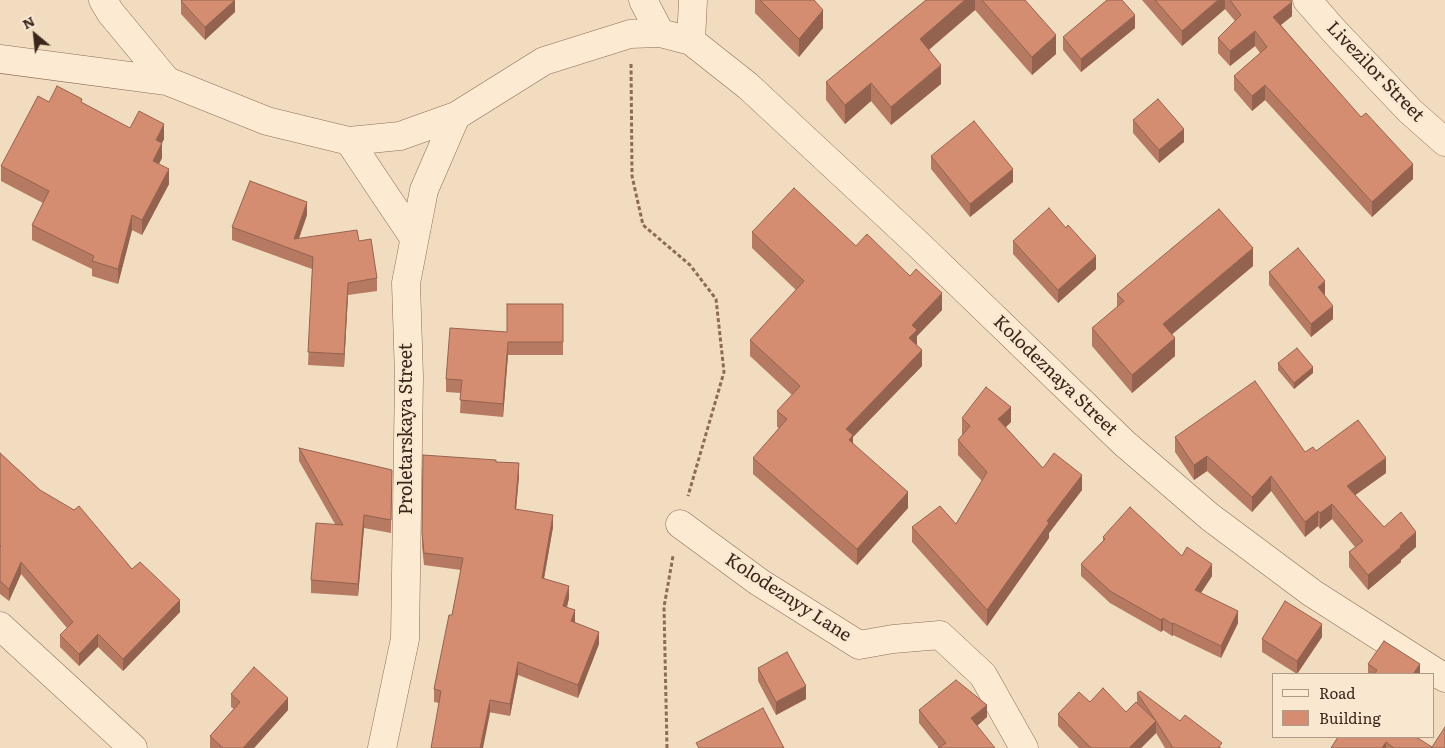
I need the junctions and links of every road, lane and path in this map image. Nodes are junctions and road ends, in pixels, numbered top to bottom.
1 (103, 0) edge
2 (643, 0) edge
3 (693, 0) edge
4 (1307, 0) edge
5 (660, 33) junction
6 (630, 34) junction
7 (691, 41) junction
8 (0, 59) edge
9 (167, 80) junction
10 (456, 116) junction
11 (349, 141) junction
12 (1445, 142) edge
13 (414, 238) junction
14 (680, 524) junction
15 (0, 626) edge
16 (1445, 678) edge
17 (133, 748) edge
18 (382, 748) edge
19 (667, 748) edge
20 (1024, 748) edge

1 - 9 street
2 - 5 street
3 - 7 street
4 - 12 street, Livezilor Street
5 - 6 street
5 - 7 street
6 - 10 street
6 - 14 path
7 - 16 street, Kolodeznaya Street
8 - 9 street
9 - 11 street
10 - 11 street
10 - 13 street, Proletarskaya Street
11 - 13 street
13 - 18 street, Proletarskaya Street
14 - 19 path
14 - 20 street, Kolodeznyy Lane
15 - 17 street

